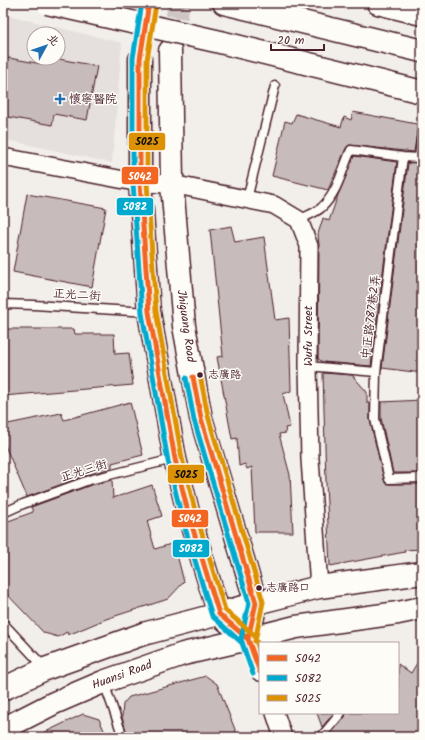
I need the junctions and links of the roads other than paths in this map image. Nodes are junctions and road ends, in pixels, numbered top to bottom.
1 (47, 3) edge
2 (378, 3) edge
3 (227, 4) edge
4 (422, 14) edge
5 (170, 51) tunnel mouth
6 (422, 51) edge
7 (140, 60) tunnel mouth
8 (275, 86) dead end
9 (422, 92) edge
10 (422, 132) edge
11 (3, 157) edge
12 (403, 157) junction
13 (140, 183) junction
14 (172, 184) junction
15 (247, 200) junction
16 (299, 220) junction
17 (3, 304) edge
18 (149, 312) junction
19 (308, 366) junction
20 (376, 372) junction
21 (175, 459) junction
22 (422, 478) edge
23 (3, 513) edge
24 (422, 573) edge
25 (319, 587) junction
26 (256, 603) junction
27 (422, 608) edge
28 (219, 614) junction
29 (3, 623) edge
30 (248, 639) junction
31 (45, 669) junction
32 (259, 669) edge
33 (103, 682) junction
34 (3, 689) edge
35 (275, 714) edge
36 (340, 714) edge
37 (3, 729) edge
38 (123, 737) edge
39 (283, 737) edge
40 (321, 737) edge

1 - 9 main road, bridge
2 - 4 main road
3 - 6 main road
5 - 14 main road, Jhiguang Road
7 - 13 main road
8 - 15 lane
10 - 12 lane
11 - 13 street
12 - 16 lane
12 - 20 lane, 中正路787巷2弄
13 - 14 street
13 - 18 main road
14 - 15 street
14 - 26 main road, Jhiguang Road
15 - 16 street
16 - 19 street, Wufu Street
17 - 18 lane, 正光二街
18 - 21 main road
19 - 20 lane
19 - 25 street, Wufu Street
20 - 22 lane, 中正路787巷2弄
21 - 23 lane, 正光三街
21 - 28 main road
24 - 25 main road
25 - 26 main road
26 - 28 main road
26 - 30 main road, Jhiguang Road
27 - 30 main road, Huansi Road
28 - 30 main road
28 - 31 main road
29 - 31 lane
30 - 32 street
30 - 33 main road, Huansi Road
31 - 34 main road
33 - 37 main road, Huansi Road
33 - 38 lane
35 - 39 street
36 - 40 lane

